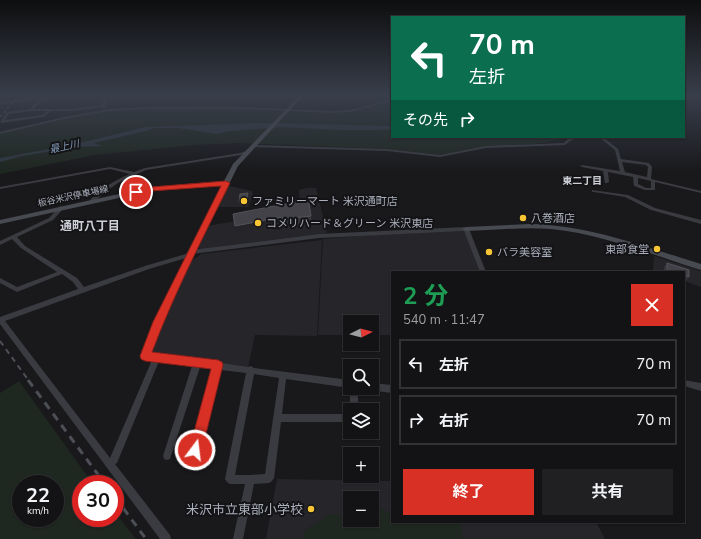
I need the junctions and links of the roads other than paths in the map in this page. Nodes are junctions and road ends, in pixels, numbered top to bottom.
1 (51, 121) edge
2 (276, 121) edge
3 (0, 133) edge
4 (574, 138) edge
5 (602, 138) edge
6 (254, 145) junction
7 (246, 152) junction
8 (620, 160) junction
9 (582, 166) dead end
10 (605, 170) junction
11 (133, 173) junction
12 (623, 174) junction
13 (635, 176) junction
14 (651, 180) junction
15 (607, 182) dead end
16 (226, 183) junction
17 (0, 188) edge
18 (594, 191) dead end
19 (701, 192) edge
20 (92, 201) junction
21 (61, 208) junction
22 (0, 222) edge
23 (701, 222) edge
24 (466, 229) junction
25 (13, 237) junction
26 (0, 243) edge
27 (191, 253) junction
28 (701, 267) edge
29 (483, 271) edge
30 (62, 272) junction
31 (0, 280) edge
32 (82, 290) junction
33 (1, 320) edge
34 (157, 358) junction
35 (197, 363) junction
36 (218, 365) junction
37 (251, 369) junction
38 (283, 375) junction
39 (343, 383) edge
40 (685, 383) edge
41 (701, 387) edge
42 (379, 388) edge
43 (391, 389) edge
44 (278, 418) junction
45 (343, 418) edge
46 (195, 450) dead end
47 (167, 456) dead end
48 (114, 460) dead end
49 (250, 480) junction
50 (166, 539) edge
51 (238, 539) edge

1 - 3 street
2 - 6 main road
4 - 6 street
5 - 8 street
6 - 7 main road
7 - 11 street
7 - 16 main road
8 - 12 street
8 - 14 street
9 - 10 street
10 - 12 street
10 - 15 street
11 - 17 street
11 - 20 street
12 - 13 street
13 - 14 street
13 - 14 street
14 - 19 street
16 - 20 main road, 板谷米沢停車場線
16 - 27 main road
18 - 23 street
20 - 21 main road, 板谷米沢停車場線
21 - 22 main road, 板谷米沢停車場線
21 - 25 street
24 - 27 street
24 - 28 main road
24 - 29 street
25 - 26 street
25 - 30 street
27 - 32 street
27 - 34 street
30 - 31 street
30 - 32 street
32 - 33 street
33 - 50 street
34 - 35 street
34 - 48 street
35 - 36 street
35 - 47 street
36 - 37 street
36 - 46 street
37 - 38 street
37 - 49 street
38 - 39 street
38 - 44 street
40 - 41 street
42 - 43 street
44 - 45 street
44 - 49 street
49 - 51 street

